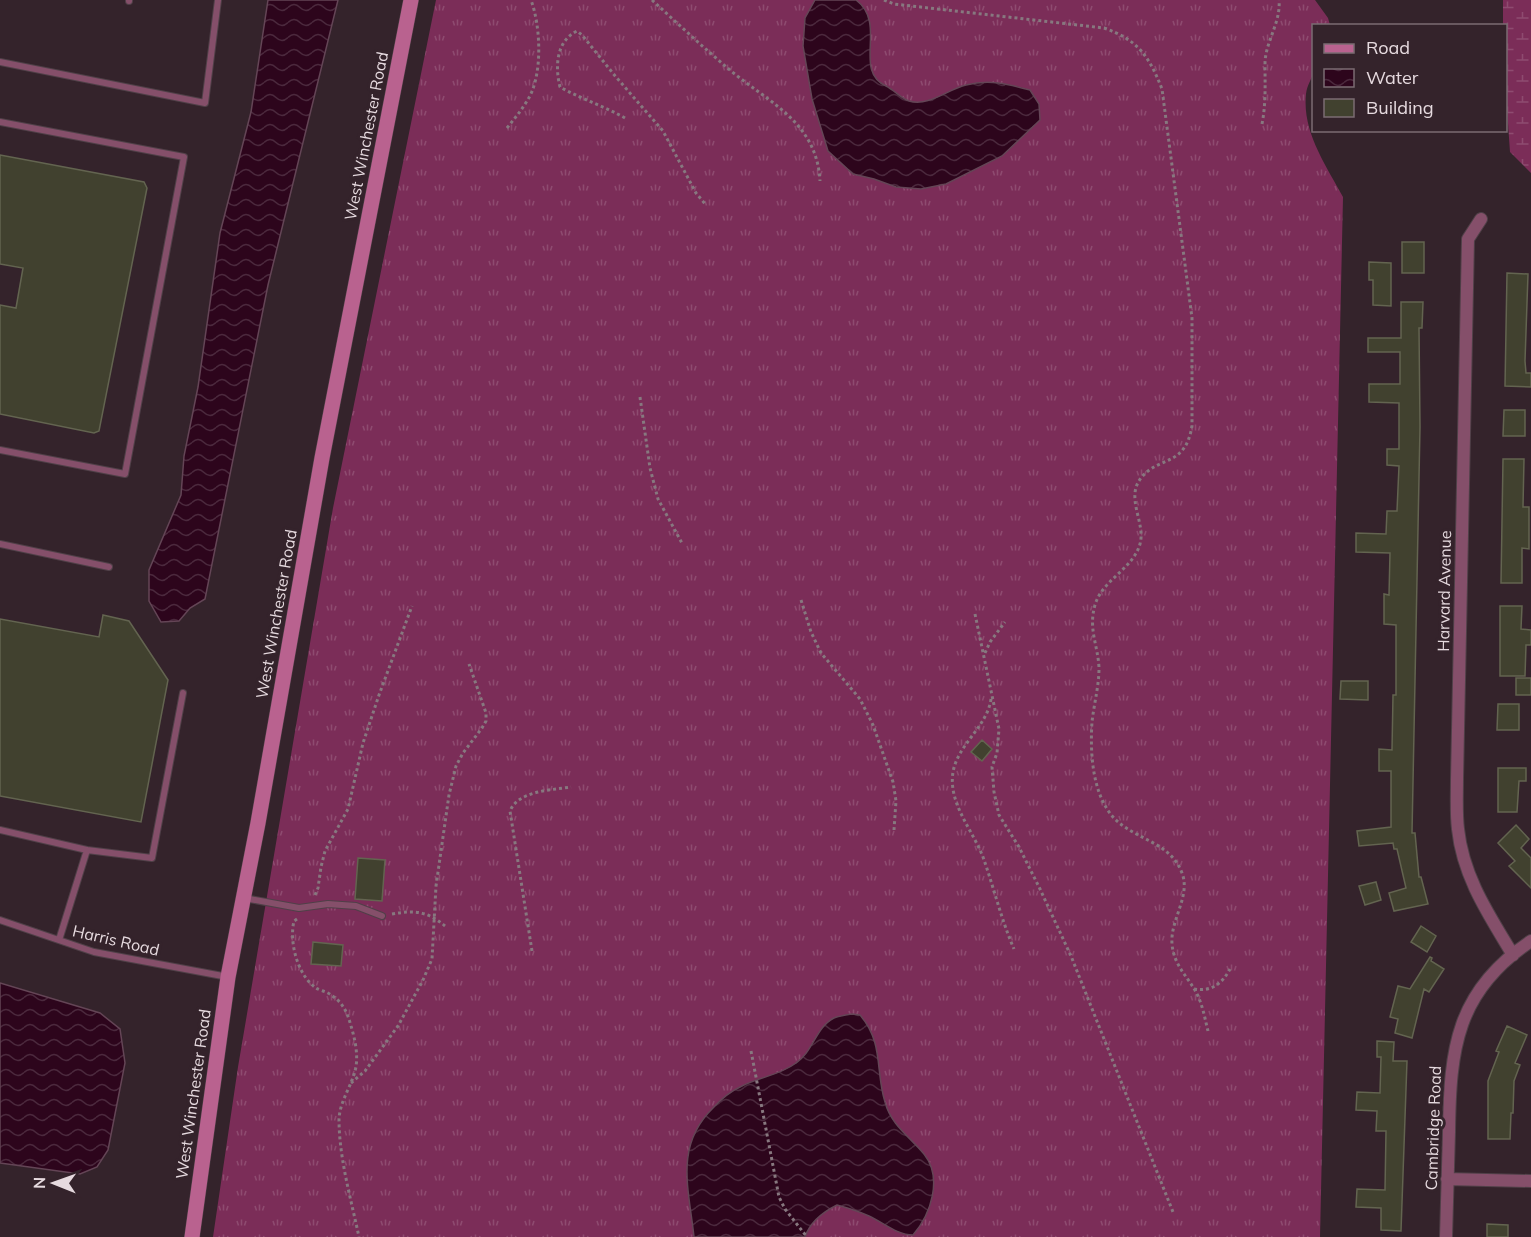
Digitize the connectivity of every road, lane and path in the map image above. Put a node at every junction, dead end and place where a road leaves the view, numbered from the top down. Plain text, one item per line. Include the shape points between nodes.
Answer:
1 (218, 0) edge
2 (411, 0) edge
3 (531, 0) edge
4 (652, 0) edge
5 (884, 0) edge
6 (1279, 0) edge
7 (0, 62) edge
8 (625, 118) dead end
9 (0, 122) edge
10 (1262, 124) dead end
11 (507, 128) dead end
12 (820, 181) dead end
13 (706, 206) dead end
14 (1481, 219) dead end
15 (640, 398) dead end
16 (0, 450) edge
17 (0, 544) edge
18 (683, 545) dead end
19 (109, 567) dead end
20 (801, 600) dead end
21 (412, 606) dead end
22 (975, 614) dead end
23 (1005, 622) dead end
24 (984, 654) junction
25 (469, 664) dead end
26 (183, 693) dead end
27 (992, 695) junction
28 (571, 787) dead end
29 (0, 830) edge
30 (894, 830) dead end
31 (87, 850) junction
32 (243, 898) junction
33 (309, 906) junction
34 (382, 916) joint
35 (434, 917) junction
36 (0, 920) edge
37 (445, 926) dead end
38 (59, 940) junction
39 (1531, 941) edge
40 (1014, 949) dead end
41 (532, 951) dead end
42 (1513, 955) junction
43 (1230, 969) dead end
44 (228, 977) junction
45 (1194, 989) junction
46 (1208, 1030) dead end
47 (751, 1051) dead end
48 (350, 1085) junction
49 (1448, 1179) junction
50 (1531, 1181) edge
51 (1173, 1212) dead end
52 (192, 1237) edge
53 (359, 1237) edge
54 (807, 1237) edge
55 (1446, 1237) edge

1 - 7 lane via 205,103
2 - 32 main road, West Winchester Road via 322,458
3 - 11 path via 539,43 536,81 528,100
4 - 12 path via 802,128 819,165
5 - 45 path via 1104,28 1137,44 1162,89 1192,318 1192,426 1185,448 1147,472 1137,484 1135,496 1142,532 1137,554 1095,604 1091,629 1099,667 1092,742 1098,788 1107,809 1122,825 1164,848 1183,874 1172,944 1181,972
6 - 10 path via 1278,23 1265,62
8 - 13 path via 560,87 558,60 561,45 569,35 577,31 582,35 663,131
9 - 16 lane via 184,158 125,474
14 - 42 street, Harvard Avenue via 1468,239 1458,830 1474,888
15 - 18 path via 658,499
17 - 19 lane
20 - 30 path via 820,653 860,699 873,725 894,782
21 - 33 path via 363,742 348,809 326,851 318,888
22 - 24 path
23 - 24 path
24 - 27 path
25 - 35 path via 486,721 456,766
26 - 31 lane via 152,858
27 - 40 path via 988,714 953,770 952,786 982,856
27 - 51 path via 999,729 992,767 999,815 1019,847 1071,956
28 - 41 path via 521,798 510,811
29 - 31 lane
31 - 38 lane
32 - 33 lane via 299,908
32 - 44 main road, West Winchester Road
33 - 34 lane via 356,906
33 - 48 path via 294,921 292,929 297,960 305,977 342,1003 347,1013 357,1052
34 - 35 path via 408,911
35 - 37 path
35 - 48 path via 432,958 423,980 388,1042
36 - 38 lane, Harris Road
38 - 44 lane, Harris Road via 94,952
39 - 42 street, Cambridge Road
42 - 49 street, Cambridge Road via 1478,993 1457,1037 1450,1087
43 - 45 path via 1214,987
44 - 52 main road, West Winchester Road
45 - 46 path
47 - 54 path via 779,1197
48 - 53 path via 341,1109 340,1134
49 - 50 street
49 - 55 street, Cambridge Road

